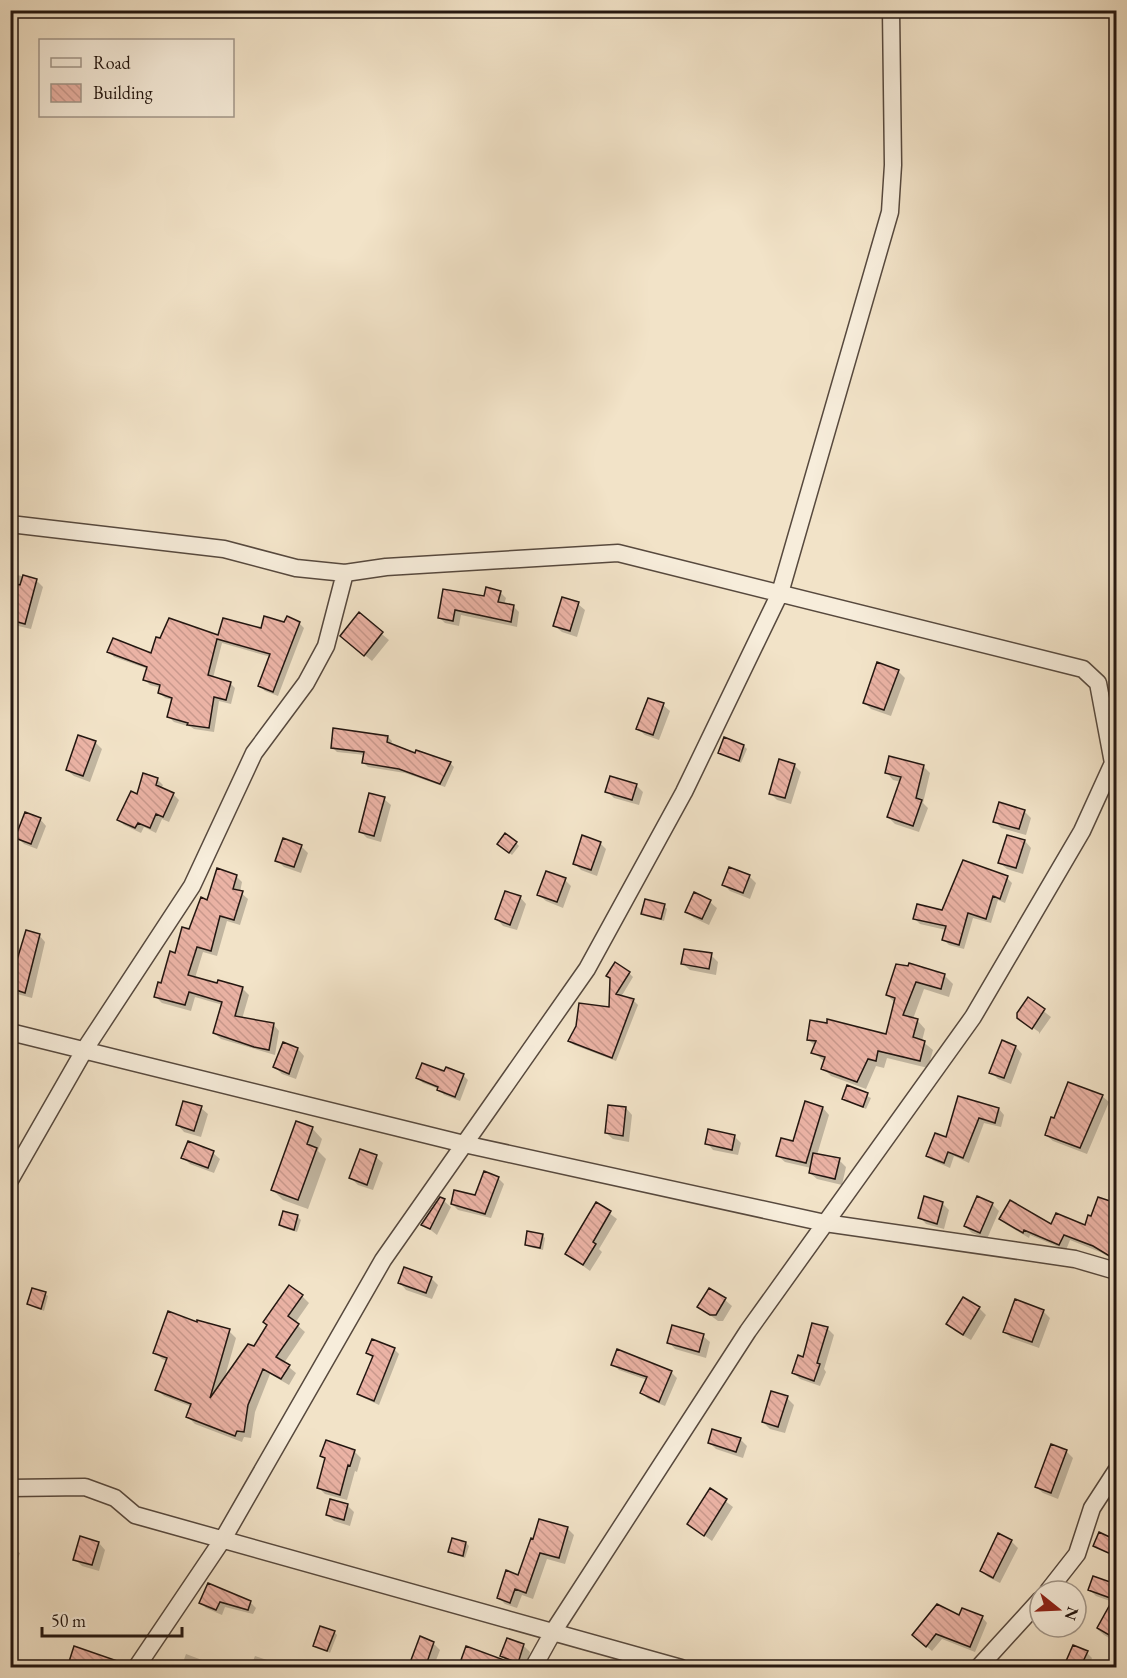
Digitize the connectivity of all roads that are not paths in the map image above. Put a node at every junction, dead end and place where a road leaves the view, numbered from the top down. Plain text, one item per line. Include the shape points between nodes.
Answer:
1 (891, 10) edge
2 (10, 524) edge
3 (345, 573) junction
4 (780, 593) junction
5 (1115, 764) edge
6 (10, 1032) edge
7 (85, 1049) junction
8 (464, 1144) junction
9 (10, 1180) edge
10 (825, 1223) junction
11 (1116, 1271) edge
12 (1116, 1471) edge
13 (10, 1488) edge
14 (223, 1539) junction
15 (1057, 1579) edge
16 (1028, 1613) edge
17 (553, 1632) junction
18 (136, 1668) edge
19 (533, 1668) edge
20 (681, 1668) edge
21 (978, 1668) edge

1 - 4 street via 890,212
2 - 3 street via 224,549 296,568
3 - 4 street via 618,553
3 - 7 street via 326,646 306,683 254,753 192,886
4 - 5 street via 1083,669 1098,683
4 - 8 street via 684,792 587,969
5 - 10 street via 1082,831 973,1017
6 - 7 street
7 - 8 street
7 - 9 street
8 - 10 street
8 - 14 street via 383,1260
10 - 11 street via 1075,1259
10 - 17 street via 748,1331
12 - 15 street via 1092,1508 1077,1554
13 - 14 street via 85,1487 115,1498 135,1515
14 - 17 street
14 - 18 street
16 - 21 street
17 - 19 street
17 - 20 street

